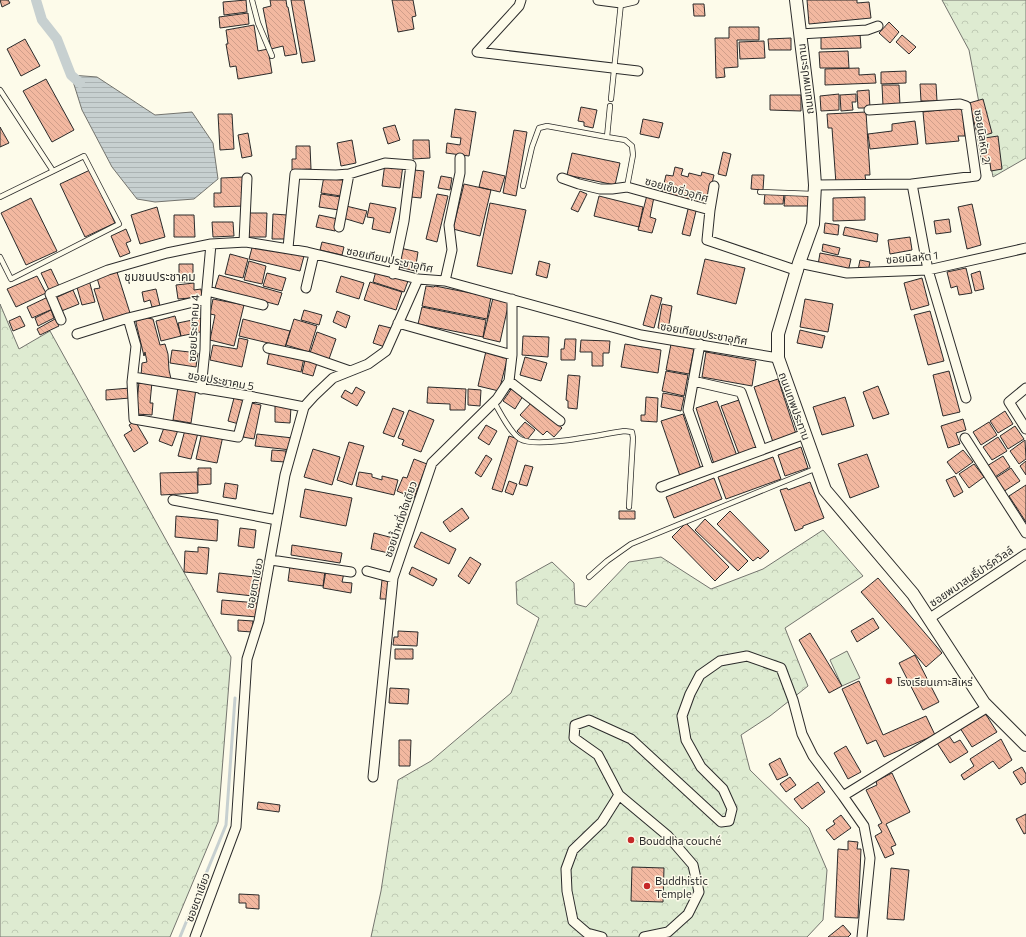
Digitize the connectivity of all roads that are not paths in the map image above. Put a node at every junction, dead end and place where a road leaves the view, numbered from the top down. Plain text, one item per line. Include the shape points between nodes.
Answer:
1 (252, 0) edge
2 (521, 0) edge
3 (598, 0) edge
4 (634, 0) edge
5 (796, 0) edge
6 (620, 3) junction
7 (878, 26) dead end
8 (800, 34) junction
9 (272, 56) dead end
10 (615, 67) junction
11 (638, 71) dead end
12 (0, 90) edge
13 (611, 99) dead end
14 (610, 106) dead end
15 (870, 110) dead end
16 (606, 137) junction
17 (460, 158) dead end
18 (53, 170) junction
19 (349, 174) junction
20 (247, 178) dead end
21 (562, 178) dead end
22 (912, 184) junction
23 (523, 186) dead end
24 (714, 186) dead end
25 (627, 187) junction
26 (815, 190) junction
27 (760, 192) dead end
28 (0, 196) edge
29 (710, 210) junction
30 (339, 227) dead end
31 (244, 242) junction
32 (211, 244) junction
33 (288, 248) junction
34 (1026, 248) edge
35 (314, 254) junction
36 (0, 257) edge
37 (798, 267) junction
38 (928, 270) junction
39 (393, 274) junction
40 (418, 279) junction
41 (445, 281) junction
42 (306, 288) dead end
43 (206, 295) junction
44 (512, 299) junction
45 (263, 305) dead end
46 (128, 318) junction
47 (61, 320) dead end
48 (398, 323) junction
49 (77, 334) dead end
50 (700, 344) junction
51 (268, 348) dead end
52 (512, 355) junction
53 (778, 358) junction
54 (350, 371) junction
55 (133, 377) junction
56 (509, 381) junction
57 (693, 381) junction
58 (201, 388) junction
59 (1026, 388) edge
60 (249, 396) junction
61 (966, 398) dead end
62 (494, 402) junction
63 (304, 407) junction
64 (560, 421) dead end
65 (1026, 429) edge
66 (805, 434) junction
67 (965, 438) dead end
68 (762, 450) junction
69 (817, 468) junction
70 (709, 469) junction
71 (661, 487) dead end
72 (173, 500) dead end
73 (629, 507) dead end
74 (277, 520) junction
75 (1026, 533) edge
76 (1026, 554) edge
77 (271, 560) junction
78 (367, 571) dead end
79 (351, 572) dead end
80 (589, 577) dead end
81 (393, 578) junction
82 (930, 618) junction
83 (988, 706) junction
84 (1026, 745) edge
85 (373, 777) dead end
86 (619, 795) junction
87 (843, 796) junction
88 (196, 937) edge
89 (602, 937) edge
90 (644, 937) edge
91 (862, 937) edge

1 - 9 lane via 258,23
2 - 10 street via 519,6 477,52
3 - 6 street
4 - 6 street
5 - 8 street, ถนนเทพประทาน
6 - 10 lane
7 - 8 street via 867,30
8 - 26 street, ถนนเทพประทาน via 810,114
10 - 11 street
10 - 13 lane
12 - 18 lane
14 - 16 lane
15 - 22 street, ซอยนิลหัต 2 via 960,104 966,106 976,176
16 - 23 lane via 542,126 532,147
16 - 25 lane via 625,140 632,146 633,155
17 - 41 street via 460,173 449,225 452,250
18 - 28 lane
18 - 36 lane via 84,156 119,224 11,279
19 - 30 street
19 - 33 street via 295,174
19 - 39 street via 385,163 411,165 404,221
20 - 31 street
21 - 25 street, ซอยเซ็งซิ่วอุทิศ via 600,189
22 - 26 street, ซอยนิลหัต 2
22 - 38 street
24 - 29 street
25 - 29 street, ซอยเซ็งซิ่วอุทิศ
26 - 27 lane
26 - 37 street, ถนนเทพประทาน via 813,224
29 - 37 street, ซอยเซ็งซิ่วอุทิศ via 707,240
31 - 32 street, ซอยเทียมประชาอุทิศ
31 - 33 street, ซอยเทียมประชาอุทิศ
32 - 43 street, ซอยประชาคม 4
32 - 47 street, ซอยเทียมประชาอุทิศ via 167,253 108,270 50,294
33 - 35 street, ซอยเทียมประชาอุทิศ
34 - 38 street, ซอยนิลหัต 1
35 - 39 street, ซอยเทียมประชาอุทิศ
35 - 42 street
37 - 38 street, ซอยนิลหัต 1 via 847,273
37 - 53 street, ถนนเทพประทาน via 778,334
38 - 61 street
39 - 40 street, ซอยเทียมประชาอุทิศ
40 - 41 street, ซอยเทียมประชาอุทิศ
40 - 48 street, ซอยตาเขียว
41 - 44 street, ซอยเทียมประชาอุทิศ
43 - 45 street
43 - 46 street
43 - 58 street, ซอยประชาคม 4
44 - 50 street, ซอยเทียมประชาอุทิศ via 641,335
44 - 52 street, ซอยน้ำหนึ่งใจเดียว
46 - 49 street
46 - 55 street via 136,346
48 - 52 street
48 - 54 street, ซอยตาเขียว via 386,351 368,364
50 - 53 street, ซอยเทียมประชาอุทิศ
50 - 57 street
51 - 54 street via 310,357
52 - 56 street, ซอยน้ำหนึ่งใจเดียว
53 - 66 street, ถนนเทพประทาน
54 - 63 street, ซอยตาเขียว via 333,378
55 - 58 street, ซอยประชาคม 5
55 - 60 street via 134,419 238,437
56 - 62 street, ซอยน้ำหนึ่งใจเดียว
56 - 64 street
57 - 68 street via 740,392
57 - 70 street via 688,410
58 - 60 street, ซอยประชาคม 5
59 - 65 street via 1009,402
60 - 63 street, ซอยประชาคม 5
62 - 73 lane via 512,431 526,442 544,443 632,432
62 - 81 street, ซอยน้ำหนึ่งใจเดียว via 432,463
63 - 74 street, ซอยตาเขียว via 285,475
66 - 68 street
66 - 69 street, ถนนเทพประทาน
67 - 75 street
68 - 70 street
69 - 80 lane via 631,544 607,560
69 - 82 street, ถนนเทพประทาน via 825,490 913,594
70 - 71 street
72 - 74 street
74 - 77 street, ซอยตาเขียว
76 - 82 street, ซอยพนาสนธิ์ปาร์ควิลล์
77 - 79 street
77 - 88 street, ซอยตาเขียว via 259,621 247,659 236,827
78 - 81 street
81 - 85 street, ซอยน้ำหนึ่งใจเดียว
82 - 83 street, ถนนเทพประทาน
83 - 84 street, ถนนเทพประทาน
83 - 87 street
86 - 87 street via 598,755 574,738 575,725 589,720 631,739 722,822 729,821 732,809 723,789 702,767 686,740 682,716 700,675 720,661 747,656 781,668 802,734 813,756
86 - 89 street via 602,822 573,850 566,869 566,891 573,921 587,933
86 - 90 street via 668,836 693,865 699,892 688,914 668,932
87 - 91 street via 864,826 870,858

